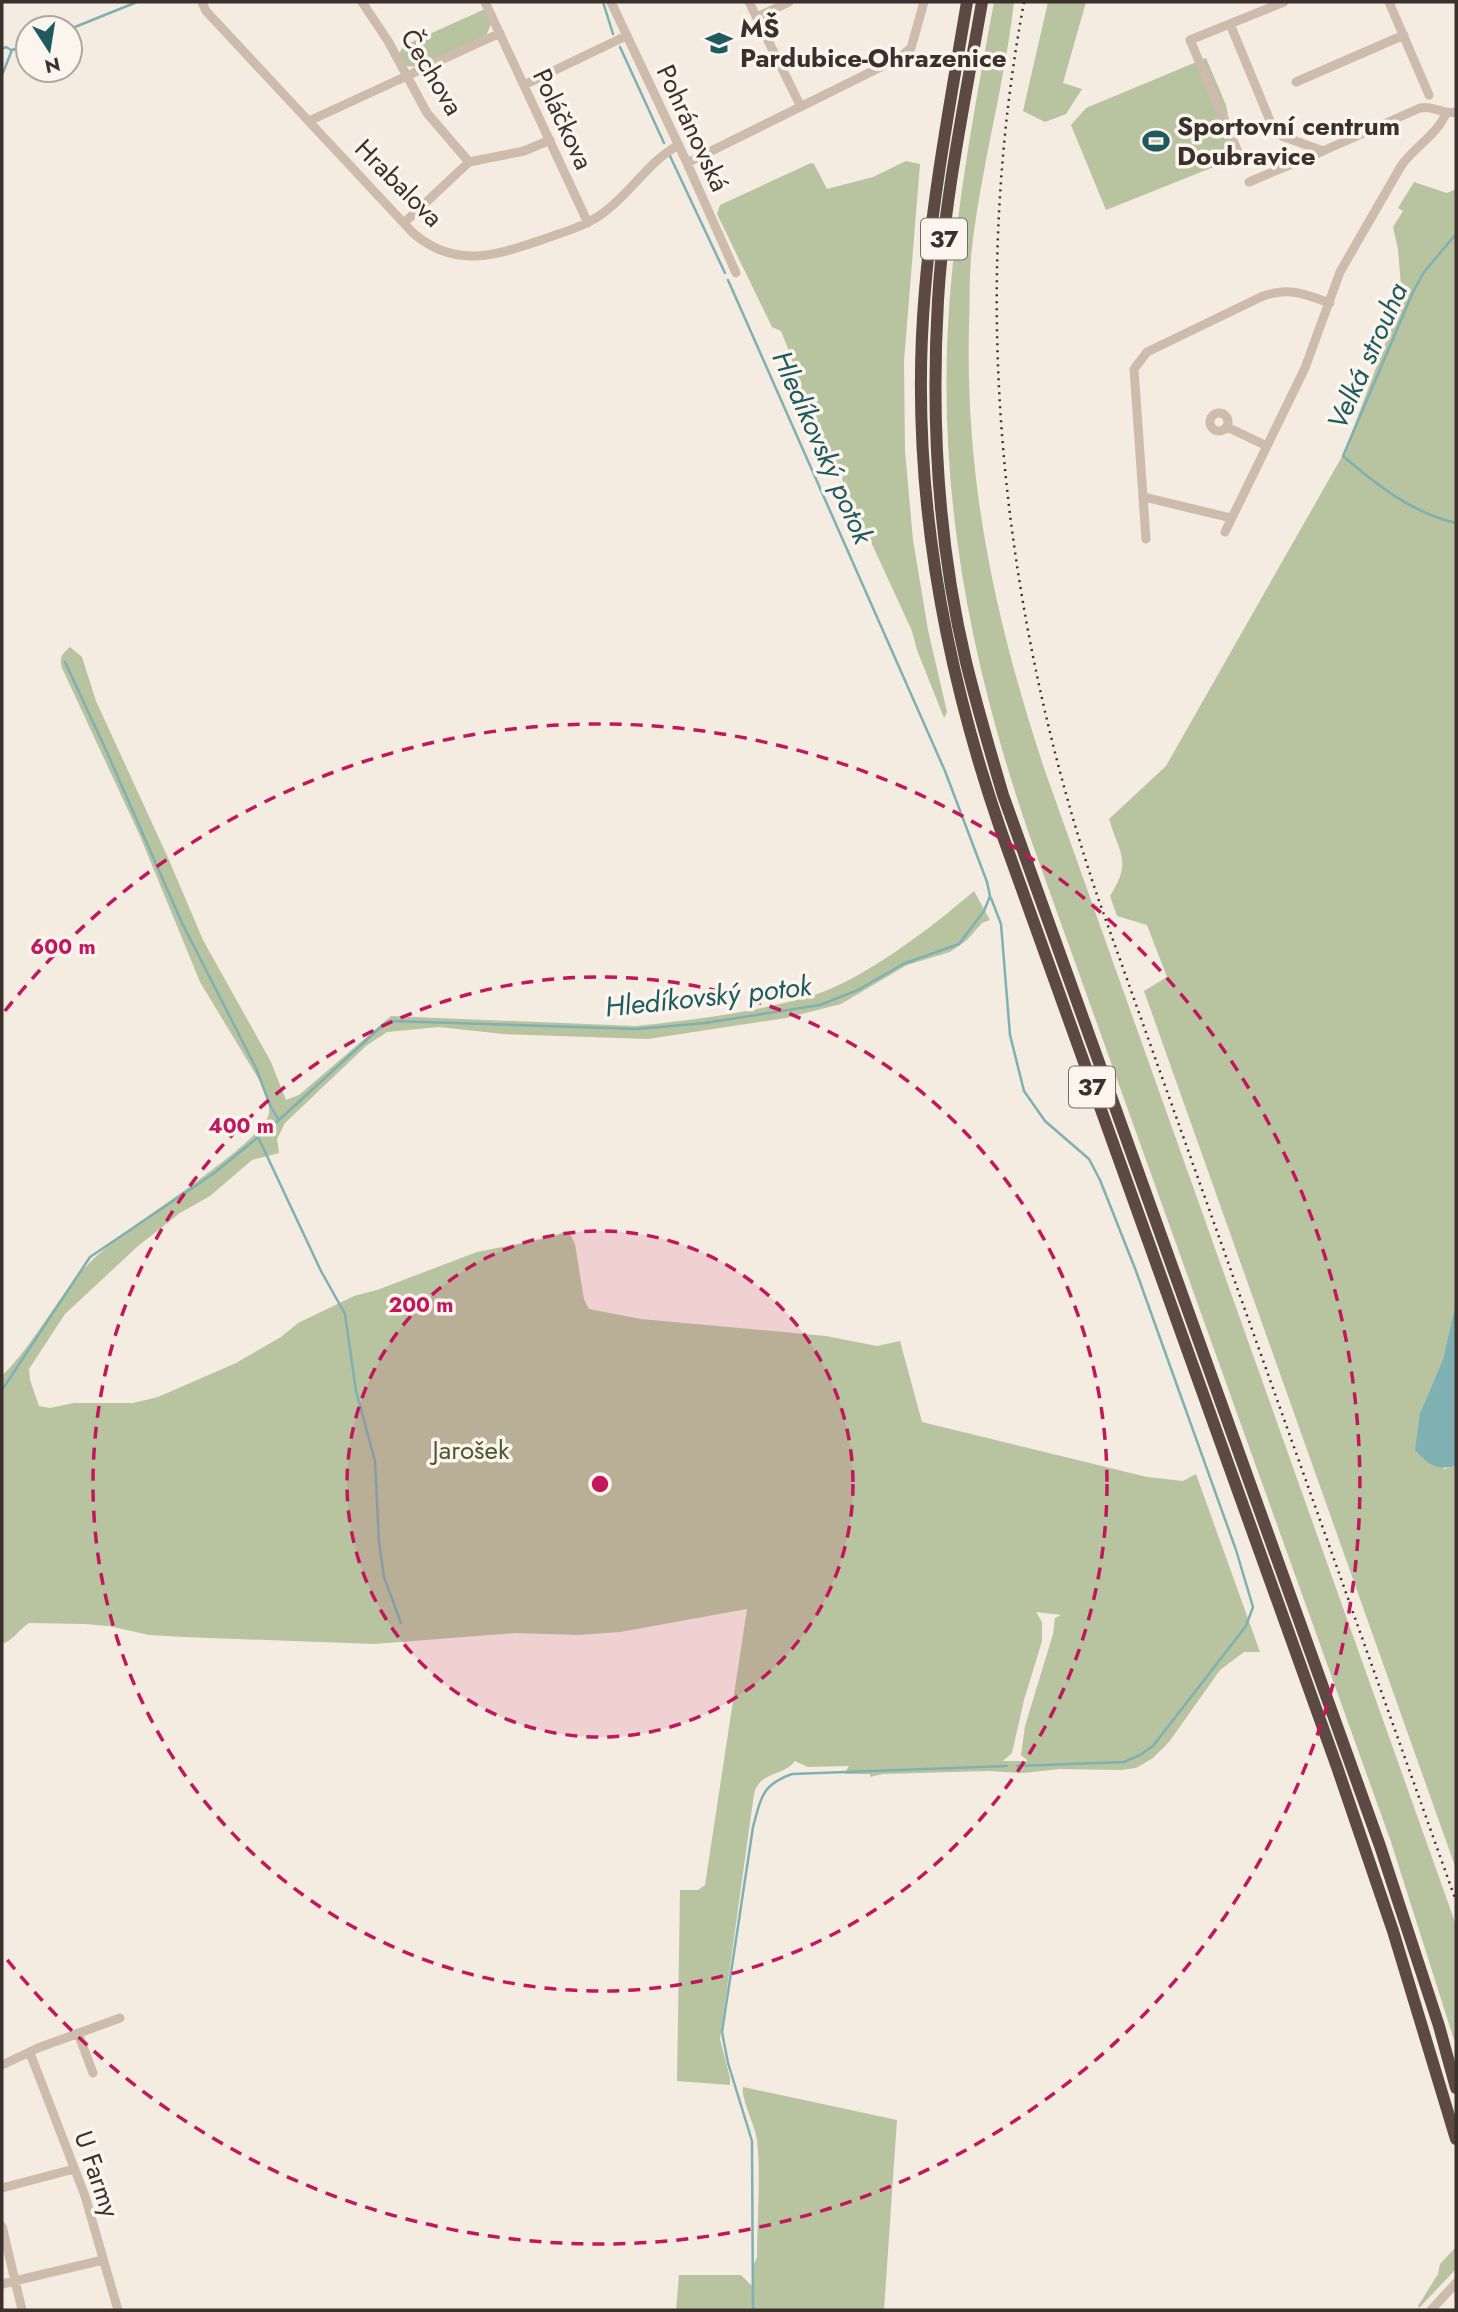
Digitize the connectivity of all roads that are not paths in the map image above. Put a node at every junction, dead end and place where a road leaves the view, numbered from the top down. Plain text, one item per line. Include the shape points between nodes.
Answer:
1 (202, 2) edge
2 (362, 2) edge
3 (485, 2) edge
4 (611, 2) edge
5 (749, 2) edge
6 (789, 2) edge
7 (925, 2) edge
8 (967, 2) edge
9 (982, 2) edge
10 (1284, 2) edge
11 (1389, 2) edge
12 (757, 17) junction
13 (1230, 24) junction
14 (500, 33) junction
15 (1404, 35) junction
16 (626, 36) junction
17 (405, 75) junction
18 (1296, 82) dead end
19 (524, 85) junction
20 (1429, 95) dead end
21 (801, 107) junction
22 (1451, 112) edge
23 (309, 121) junction
24 (550, 140) junction
25 (679, 145) junction
26 (1323, 151) junction
27 (1238, 152) dead end
28 (469, 162) junction
29 (687, 163) junction
30 (1249, 182) dead end
31 (404, 223) junction
32 (588, 223) junction
33 (736, 273) dead end
34 (1330, 303) junction
35 (1227, 427) dead end
36 (1266, 446) junction
37 (1144, 497) junction
38 (1231, 518) junction
39 (1225, 532) dead end
40 (1146, 539) dead end
41 (120, 2018) dead end
42 (78, 2032) junction
43 (30, 2053) junction
44 (2, 2065) edge
45 (93, 2073) dead end
46 (1456, 2088) edge
47 (1456, 2139) edge
48 (74, 2169) junction
49 (2, 2188) edge
50 (2, 2226) edge
51 (103, 2260) junction
52 (16, 2282) junction
53 (1456, 2283) edge
54 (2, 2284) edge
55 (22, 2310) edge
56 (118, 2310) edge
57 (1431, 2310) edge

1 - 23 street, Hrabalova
2 - 17 street, Čechova
3 - 14 street, Poláčkova
4 - 16 street, Pohránovská
5 - 12 street
6 - 12 street
7 - 21 street via 906,54
8 - 47 highway, 37 via 935,190 921,407 934,568 960,699 1001,831 1359,1830
9 - 46 highway, 37 via 945,229 936,343 944,530 966,661 1003,794 1380,1846
10 - 13 street
11 - 15 street
12 - 21 street
13 - 26 street via 1275,132
13 - 27 street via 1189,40
14 - 17 street
14 - 19 street, Poláčkova
15 - 18 street
15 - 20 street
16 - 19 street
16 - 25 street, Pohránovská
17 - 23 street
17 - 28 street, Čechova via 427,113
19 - 24 street, Poláčkova
21 - 29 street
22 - 26 street via 1420,108
22 - 34 street via 1401,166 1340,272
23 - 31 street, Hrabalova
24 - 28 street via 524,151
24 - 32 street, Poláčkova
25 - 29 street, Pohránovská
25 - 32 street, Hrabalova
26 - 30 street
28 - 31 street
29 - 33 street, Pohránovská
31 - 32 street, Hrabalova via 434,248 475,257 511,250
34 - 36 street via 1306,368
34 - 37 street via 1296,291 1278,291 1147,352 1135,369
35 - 36 street
36 - 38 street
37 - 38 street
37 - 40 street
38 - 39 street
41 - 42 street
42 - 43 street
42 - 45 street
43 - 44 street
43 - 48 street, U Farmy
48 - 49 street
48 - 51 street, U Farmy
50 - 52 street
51 - 52 street
51 - 56 street, U Farmy
52 - 54 street
52 - 55 street
53 - 57 street

